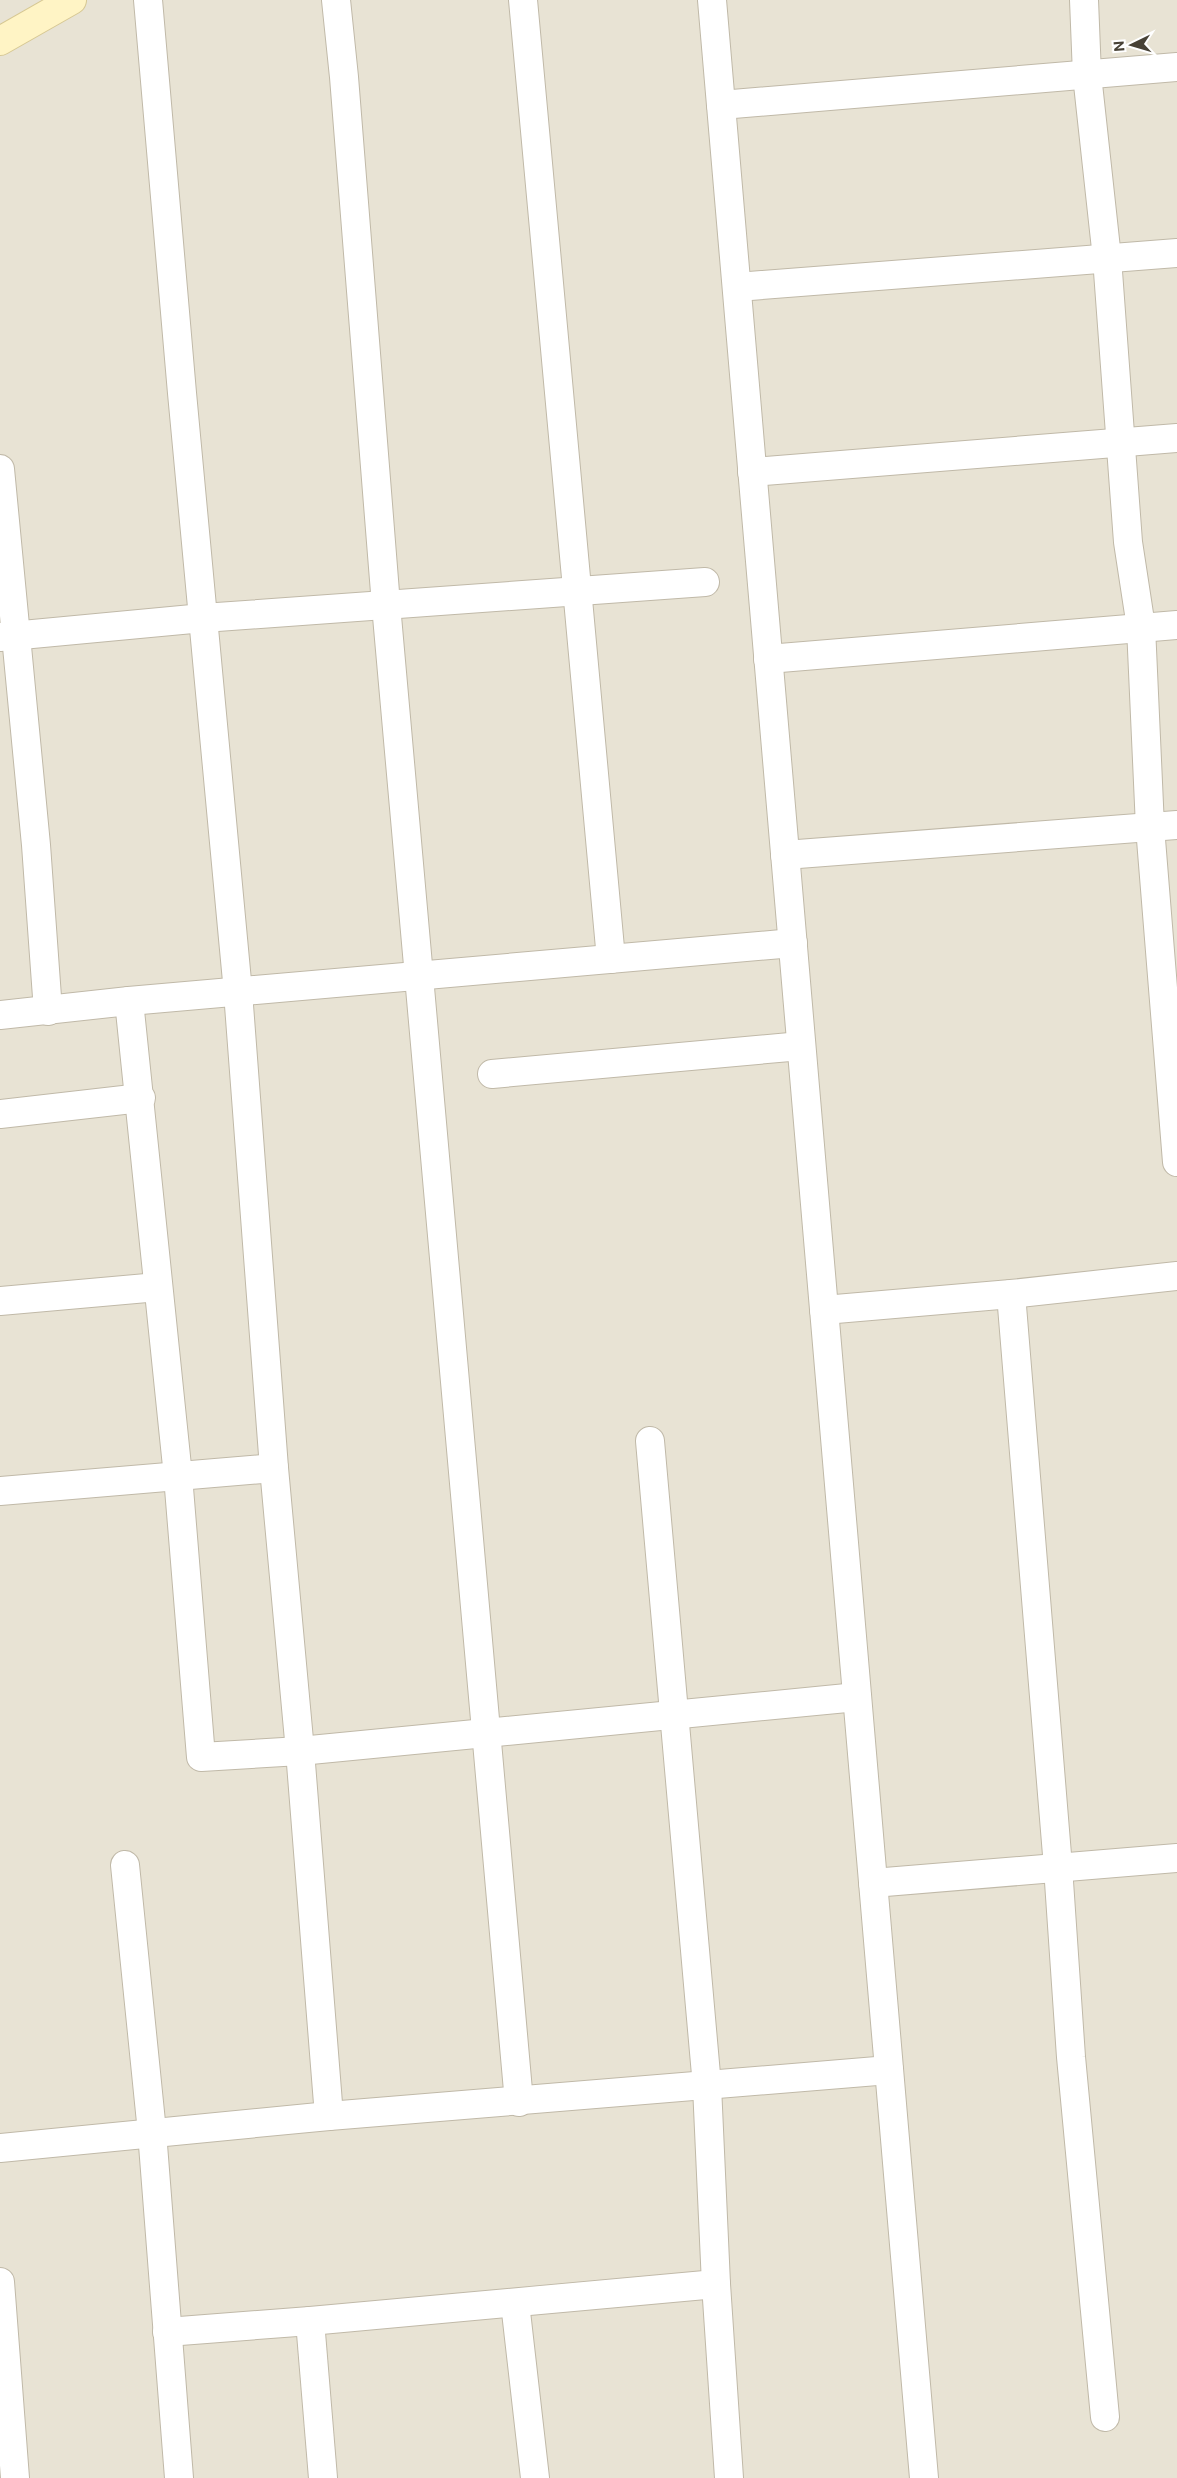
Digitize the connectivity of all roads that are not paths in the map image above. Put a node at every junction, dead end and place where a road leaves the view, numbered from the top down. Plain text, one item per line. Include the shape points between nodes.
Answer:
1 (72, 0) edge
2 (148, 0) edge
3 (336, 0) edge
4 (523, 0) edge
5 (712, 0) edge
6 (1084, 0) edge
7 (0, 41) edge
8 (1177, 67) edge
9 (1087, 75) junction
10 (721, 105) junction
11 (1177, 253) edge
12 (1107, 258) junction
13 (737, 287) junction
14 (1177, 438) edge
15 (1122, 442) junction
16 (0, 468) edge
17 (752, 472) junction
18 (705, 582) dead end
19 (577, 593) junction
20 (386, 605) junction
21 (203, 618) junction
22 (1177, 625) edge
23 (1141, 628) junction
24 (7, 637) edge
25 (768, 660) junction
26 (1177, 824) edge
27 (1150, 827) junction
28 (785, 855) junction
29 (793, 943) junction
30 (611, 959) junction
31 (419, 976) junction
32 (238, 992) junction
33 (130, 1001) junction
34 (48, 1011) junction
35 (0, 1015) edge
36 (802, 1046) junction
37 (492, 1074) dead end
38 (141, 1098) junction
39 (0, 1114) edge
40 (1177, 1162) edge
41 (1177, 1276) edge
42 (158, 1287) junction
43 (1011, 1294) junction
44 (0, 1300) edge
45 (824, 1310) junction
46 (650, 1441) dead end
47 (274, 1468) junction
48 (178, 1476) junction
49 (0, 1491) edge
50 (857, 1697) junction
51 (672, 1713) junction
52 (487, 1733) junction
53 (300, 1750) junction
54 (1177, 1858) edge
55 (125, 1865) dead end
56 (1058, 1867) junction
57 (874, 1883) junction
58 (889, 2070) junction
59 (707, 2086) junction
60 (519, 2102) junction
61 (329, 2116) junction
62 (152, 2132) junction
63 (0, 2148) edge
64 (0, 2282) edge
65 (716, 2284) junction
66 (515, 2304) junction
67 (310, 2321) junction
68 (167, 2332) junction
69 (1105, 2417) dead end
70 (15, 2478) edge
71 (179, 2478) edge
72 (323, 2478) edge
73 (535, 2478) edge
74 (729, 2478) edge
75 (924, 2478) edge

1 - 7 main road
2 - 21 street
3 - 20 street
4 - 19 street
5 - 10 street
6 - 9 street
8 - 9 street
9 - 10 street
9 - 12 street
10 - 13 street
11 - 12 street
12 - 13 street
12 - 15 street
13 - 17 street
14 - 15 street
15 - 17 street
15 - 23 street via 1128,542
16 - 24 street
17 - 25 street
18 - 19 street
19 - 20 street
19 - 30 street
20 - 21 street
20 - 31 street
21 - 24 street
21 - 32 street
22 - 23 street
23 - 25 street
23 - 27 street
24 - 34 street via 36,845
25 - 28 street
26 - 27 street
27 - 28 street
27 - 40 street
28 - 29 street
29 - 30 street
29 - 36 street
30 - 31 street
31 - 32 street
31 - 52 street
32 - 33 street
32 - 47 street
33 - 34 street
33 - 38 street
34 - 35 street
36 - 37 street
36 - 45 street
38 - 39 street
38 - 42 street
41 - 43 street
42 - 44 street
42 - 48 street
43 - 45 street
43 - 56 street
45 - 50 street
46 - 51 street
47 - 48 street
47 - 53 street
48 - 49 street
48 - 53 street via 201,1756
50 - 51 street
50 - 57 street
51 - 52 street
51 - 59 street
52 - 53 street
52 - 60 street
53 - 61 street
54 - 56 street
55 - 62 street
56 - 57 street
56 - 69 street via 1071,2058
57 - 58 street
58 - 59 street
58 - 75 street
59 - 60 street
59 - 65 street
60 - 61 street
61 - 62 street
62 - 63 street
62 - 68 street
64 - 70 street
65 - 66 street
65 - 74 street
66 - 67 street
66 - 73 street
67 - 68 street
67 - 72 street
68 - 71 street

